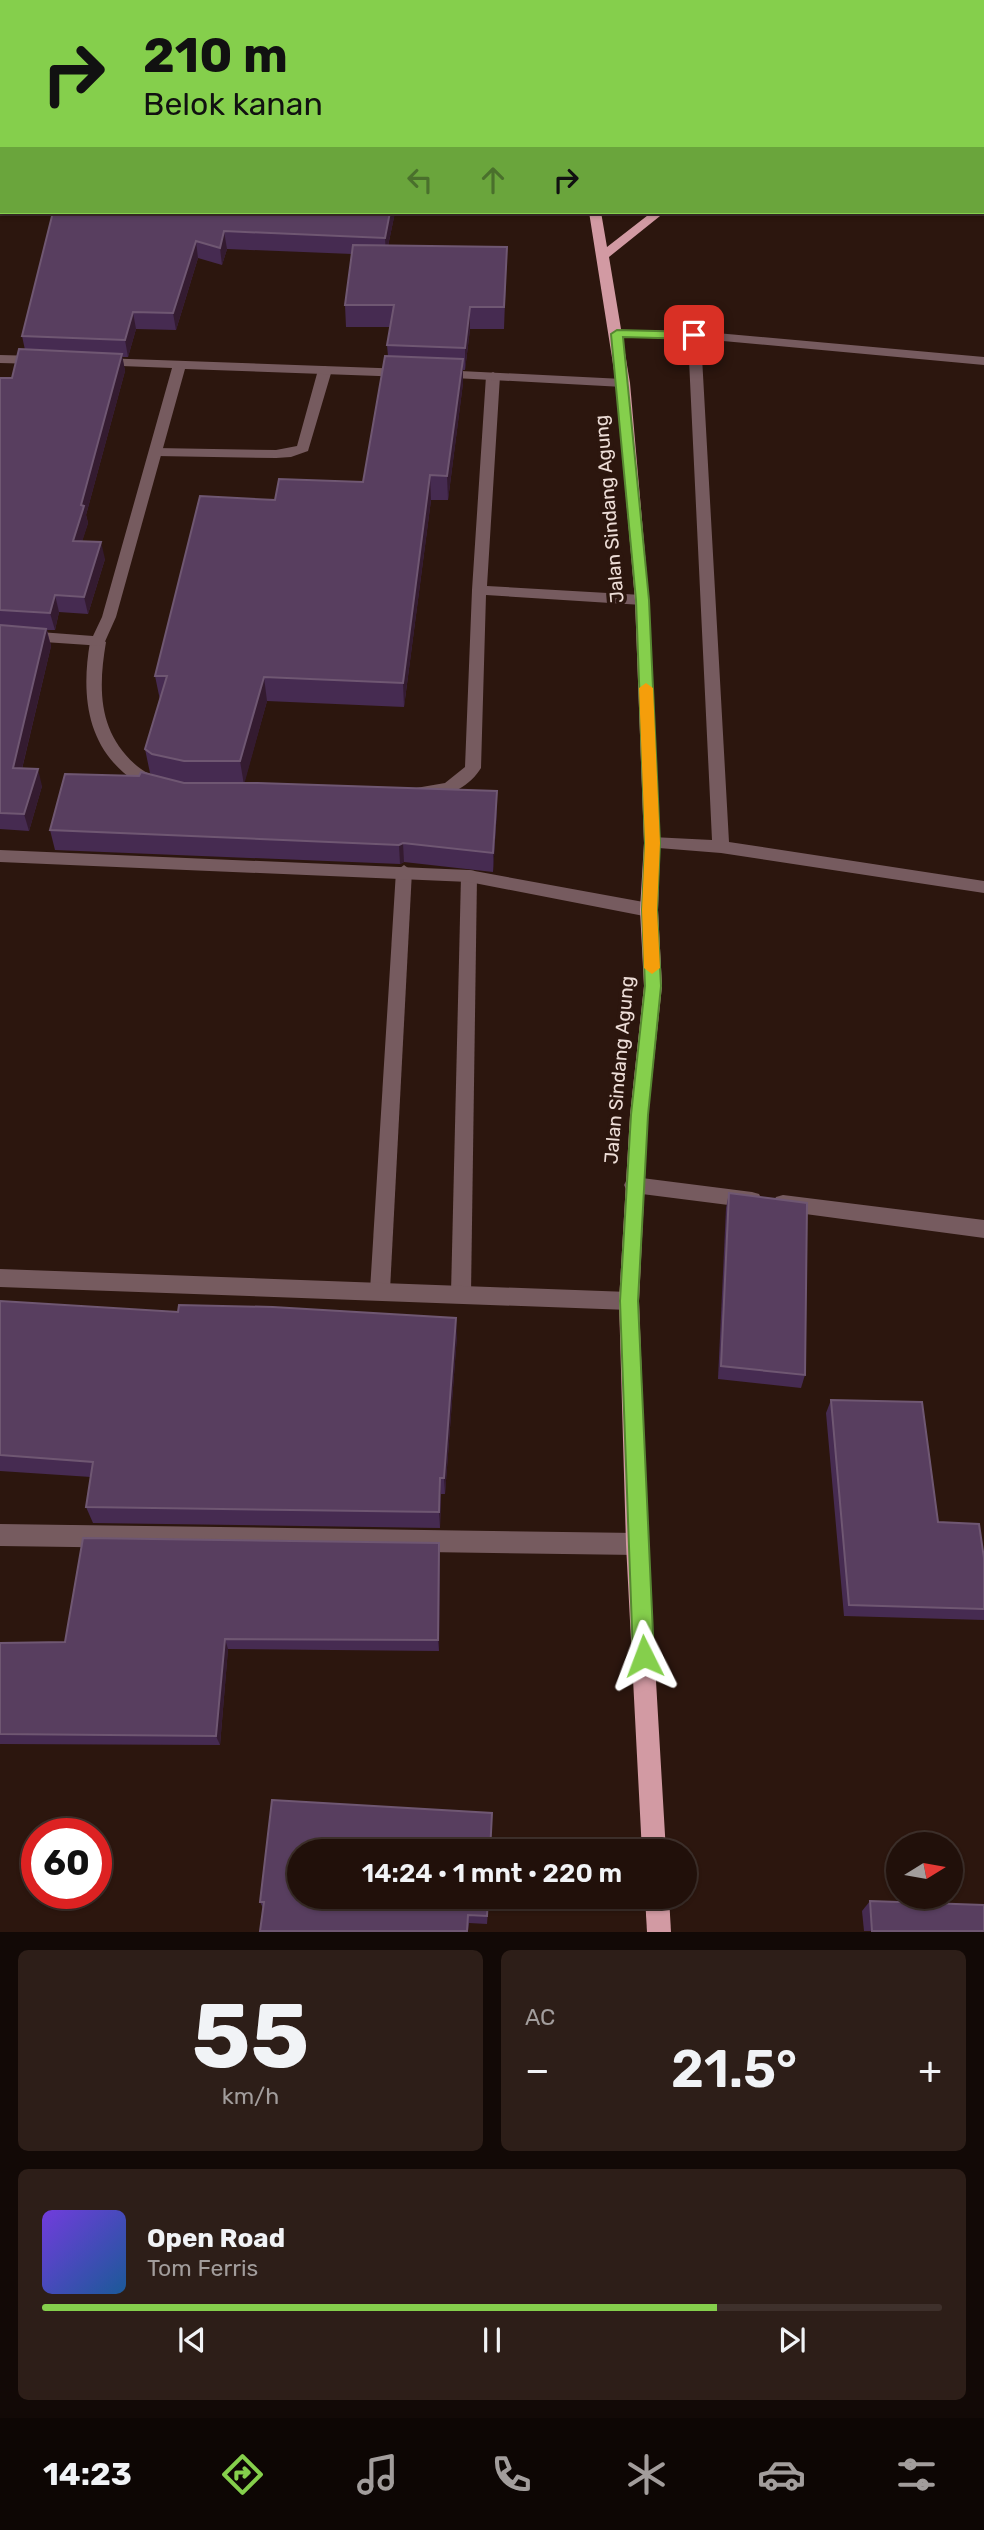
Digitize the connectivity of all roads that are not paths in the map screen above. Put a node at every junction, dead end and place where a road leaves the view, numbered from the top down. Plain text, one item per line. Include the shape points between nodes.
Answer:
1 (595, 214) edge
2 (656, 214) edge
3 (602, 257) junction
4 (617, 334) junction
5 (694, 335) junction
6 (0, 359) edge
7 (55, 360) edge
8 (83, 361) edge
9 (984, 361) edge
10 (180, 364) junction
11 (325, 370) junction
12 (493, 376) junction
13 (623, 383) junction
14 (156, 452) junction
15 (479, 590) junction
16 (642, 600) junction
17 (0, 634) edge
18 (98, 642) junction
19 (175, 791) edge
20 (411, 792) edge
21 (652, 843) junction
22 (721, 847) junction
23 (0, 856) edge
24 (404, 871) junction
25 (469, 876) junction
26 (984, 887) edge
27 (649, 910) junction
28 (634, 1185) junction
29 (984, 1229) edge
30 (0, 1278) edge
31 (380, 1290) junction
32 (460, 1293) junction
33 (629, 1301) junction
34 (0, 1535) edge
35 (638, 1544) junction
36 (653, 1839) edge
37 (658, 1909) edge
38 (659, 1931) edge

1 - 3 main road, Jalan Sindang Agung
2 - 3 main road
3 - 4 main road, Jalan Sindang Agung
4 - 5 street
4 - 13 main road, Jalan Sindang Agung
5 - 9 street
5 - 22 street
6 - 7 street
8 - 10 street
10 - 11 street
10 - 14 street
11 - 12 street
11 - 14 street via 303,448 283,454
12 - 13 street
12 - 15 street
13 - 16 main road, Jalan Sindang Agung
14 - 18 street
15 - 16 street
15 - 20 street via 473,768 465,781 449,788
16 - 21 main road, Jalan Sindang Agung
17 - 18 street
18 - 19 street via 92,681 95,715 120,762 151,785
21 - 22 street
21 - 27 main road, Jalan Sindang Agung
22 - 26 street
23 - 24 street
24 - 25 street
24 - 31 street
25 - 27 street
25 - 32 street
27 - 28 main road, Jalan Sindang Agung via 653,986
28 - 29 street
28 - 33 main road, Jalan Sindang Agung
30 - 31 street
31 - 32 street
32 - 33 street
33 - 35 main road, Jalan Sindang Agung
34 - 35 street
35 - 36 main road, Jalan Sindang Agung
37 - 38 main road

